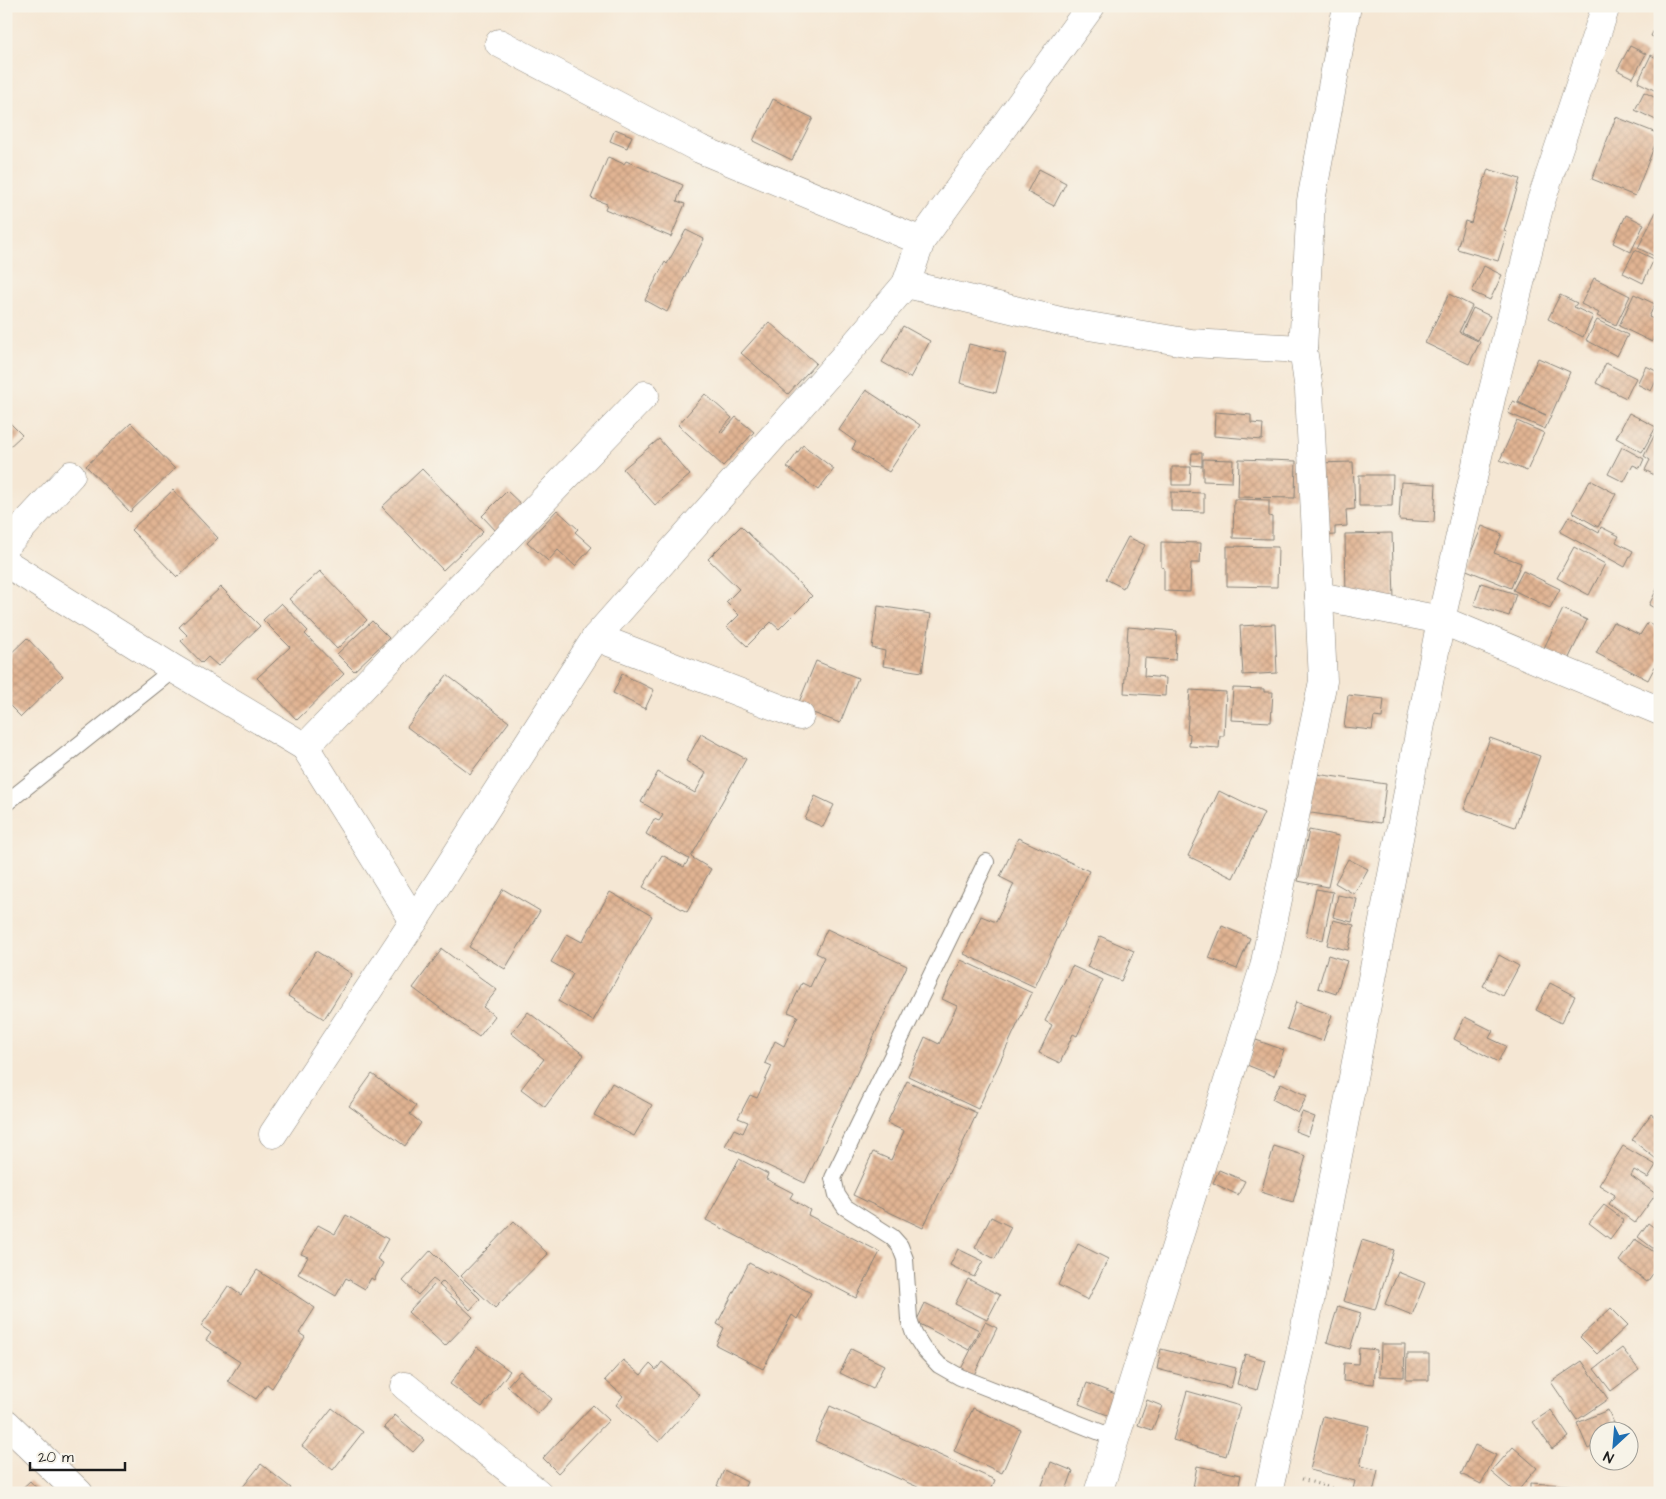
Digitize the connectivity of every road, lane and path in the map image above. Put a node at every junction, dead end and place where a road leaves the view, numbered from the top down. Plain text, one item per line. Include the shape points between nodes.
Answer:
1 (1091, 6) edge
2 (1347, 6) edge
3 (1606, 6) edge
4 (499, 43) dead end
5 (921, 241) junction
6 (906, 284) junction
7 (1303, 349) junction
8 (645, 395) dead end
9 (72, 475) dead end
10 (6, 546) edge
11 (6, 563) edge
12 (1319, 596) junction
13 (1441, 620) junction
14 (596, 637) junction
15 (174, 669) junction
16 (1660, 711) edge
17 (800, 716) dead end
18 (305, 746) junction
19 (6, 803) edge
20 (986, 862) dead end
21 (414, 921) junction
22 (272, 1134) dead end
23 (405, 1386) dead end
24 (6, 1423) edge
25 (1115, 1438) junction
26 (1271, 1481) edge
27 (79, 1493) edge
28 (538, 1493) edge
29 (1098, 1493) edge
30 (1347, 1493) edge

1 - 5 street
2 - 7 street via 1311,201
3 - 13 street via 1540,204 1492,394
4 - 5 street via 700,149
5 - 6 street
6 - 7 street via 1065,322 1191,343
6 - 14 street
7 - 12 street
8 - 18 street
9 - 10 street
11 - 15 street
12 - 13 street
12 - 25 street via 1323,681 1264,967
13 - 16 street
13 - 26 street via 1300,1353
14 - 17 street
14 - 21 street
15 - 18 street
15 - 19 lane
18 - 21 street
20 - 25 lane via 833,1178 845,1207 892,1237 900,1246 905,1259 909,1319 914,1334 940,1365 960,1377
21 - 22 street
23 - 28 street
24 - 27 street
25 - 29 street
26 - 30 path

